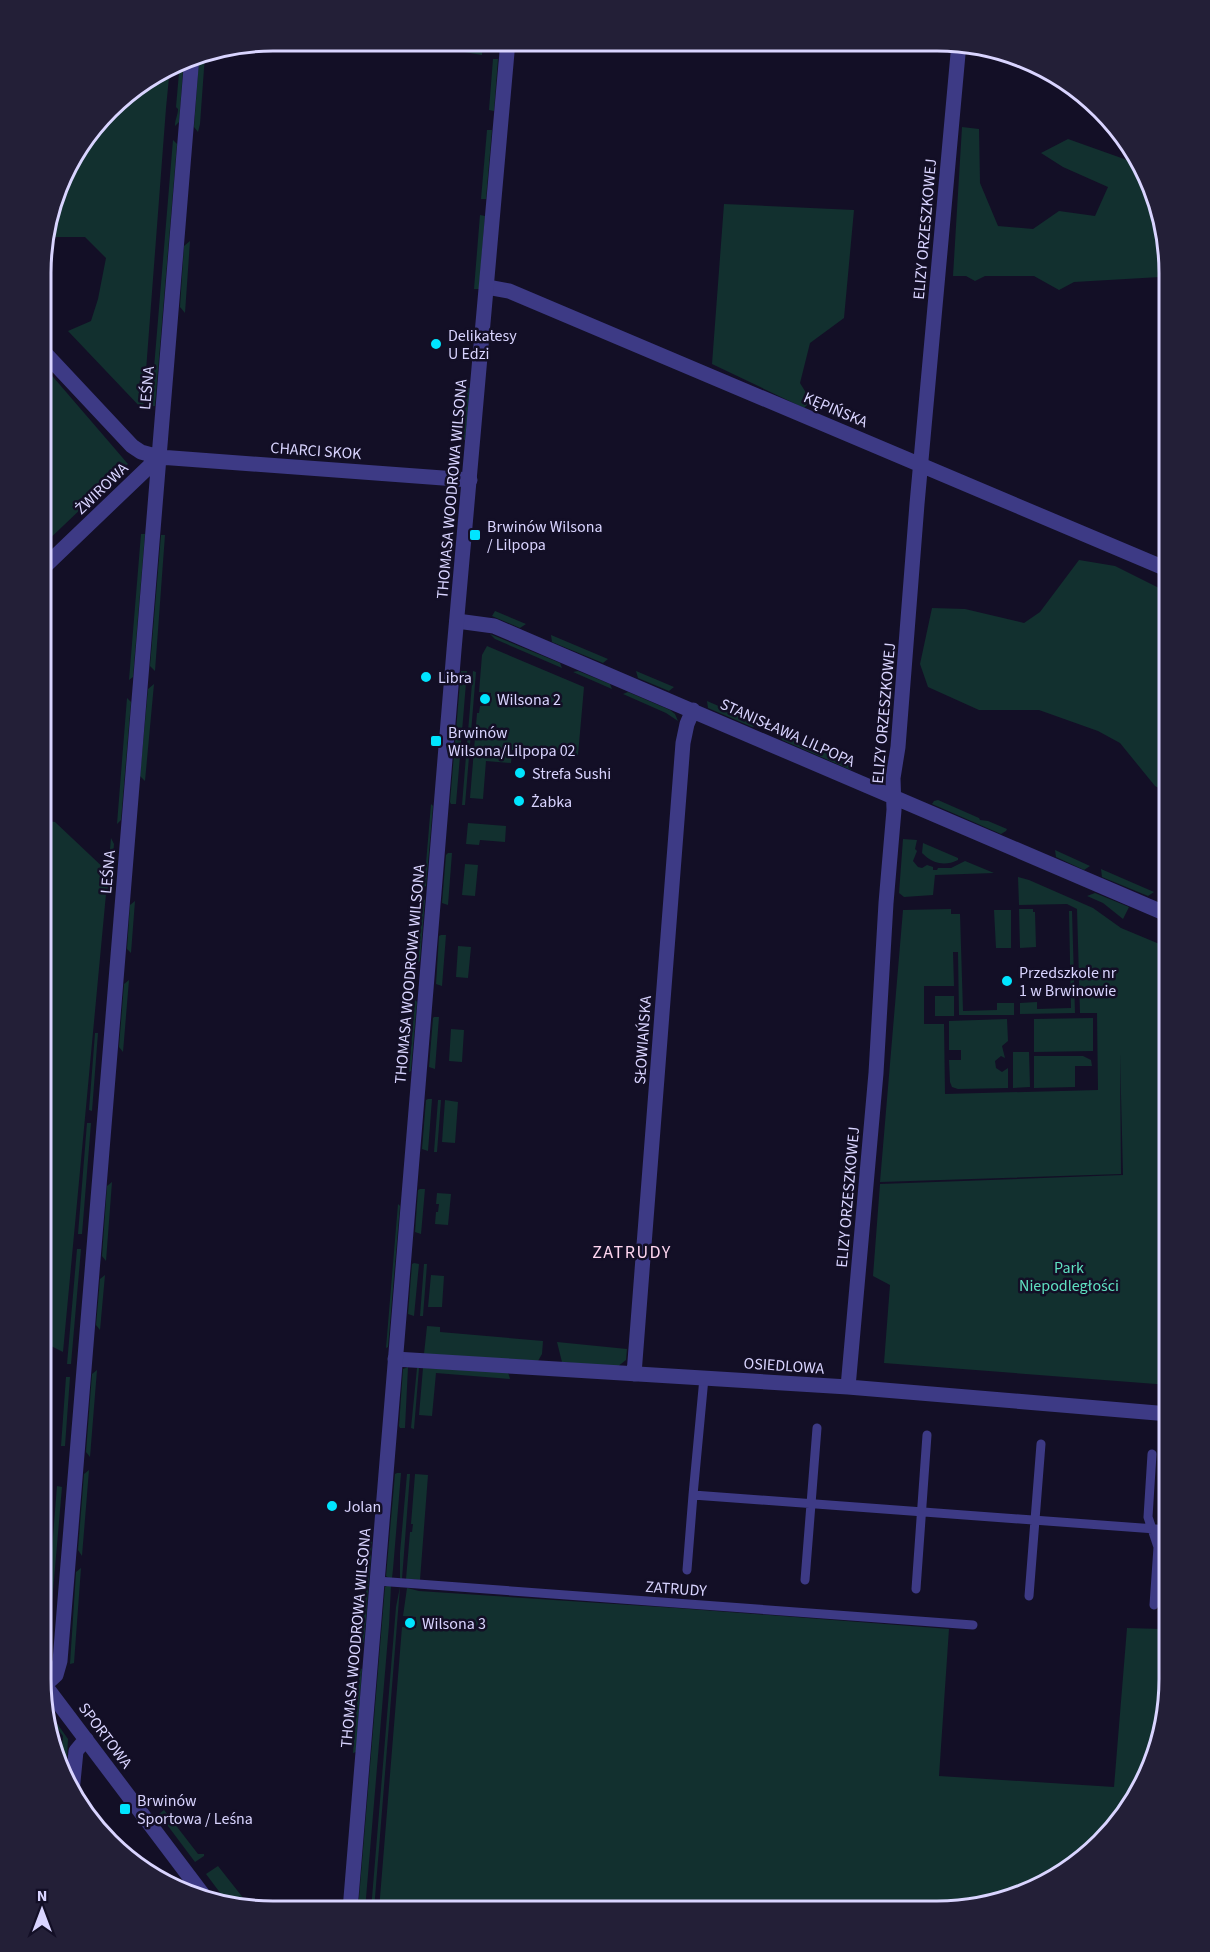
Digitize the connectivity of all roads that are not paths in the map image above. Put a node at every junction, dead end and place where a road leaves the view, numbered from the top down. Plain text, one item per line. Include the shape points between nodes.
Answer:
1 (507, 51) edge
2 (959, 52) edge
3 (191, 67) edge
4 (487, 287) junction
5 (51, 360) edge
6 (159, 457) junction
7 (921, 464) junction
8 (470, 480) junction
9 (51, 560) edge
10 (1159, 566) edge
11 (457, 621) junction
12 (693, 710) junction
13 (894, 797) junction
14 (1159, 911) edge
15 (395, 1359) junction
16 (634, 1374) junction
17 (704, 1378) junction
18 (848, 1387) junction
19 (1159, 1413) edge
20 (817, 1428) dead end
21 (927, 1435) dead end
22 (1041, 1444) dead end
23 (1152, 1454) dead end
24 (693, 1496) junction
25 (811, 1504) junction
26 (922, 1513) junction
27 (1035, 1521) junction
28 (1150, 1529) junction
29 (1159, 1529) edge
30 (687, 1570) dead end
31 (805, 1580) dead end
32 (377, 1581) junction
33 (916, 1589) dead end
34 (1029, 1596) dead end
35 (1154, 1605) dead end
36 (973, 1624) dead end
37 (51, 1678) edge
38 (51, 1693) edge
39 (86, 1739) junction
40 (74, 1776) edge
41 (198, 1888) edge
42 (351, 1901) edge

1 - 4 street, THOMASA WOODROWA WILSONA
2 - 7 street, ELIZY ORZESZKOWEJ
3 - 6 street, LEŚNA
4 - 7 street, KĘPIŃSKA via 509,291
4 - 8 street, THOMASA WOODROWA WILSONA
5 - 6 street, CHARCI SKOK via 132,446
6 - 8 street, CHARCI SKOK
6 - 9 street, ŻWIROWA
6 - 37 street, LEŚNA via 61,1654 56,1675
7 - 10 street, KĘPIŃSKA
7 - 13 street, ELIZY ORZESZKOWEJ
8 - 11 street, THOMASA WOODROWA WILSONA
11 - 12 street, STANISŁAWA LILPOPA via 494,626
11 - 15 street, THOMASA WOODROWA WILSONA
12 - 13 street, STANISŁAWA LILPOPA
12 - 16 street, SŁOWIAŃSKA via 683,742
13 - 14 street, STANISŁAWA LILPOPA
13 - 18 street, ELIZY ORZESZKOWEJ via 867,1193
15 - 16 street, OSIEDLOWA
15 - 32 street, THOMASA WOODROWA WILSONA
16 - 17 street, OSIEDLOWA
17 - 18 street, OSIEDLOWA
17 - 24 lane
18 - 19 street, OSIEDLOWA
20 - 25 lane
21 - 26 lane
22 - 27 lane
23 - 28 lane
24 - 25 lane
24 - 30 lane
25 - 26 lane
25 - 31 lane
26 - 27 lane
26 - 33 lane
27 - 28 lane
27 - 34 lane
28 - 29 lane
28 - 35 lane via 1158,1546
32 - 36 lane, ZATRUDY
32 - 42 street, THOMASA WOODROWA WILSONA
38 - 39 street, SPORTOWA
39 - 40 street via 76,1751
39 - 41 street, SPORTOWA

